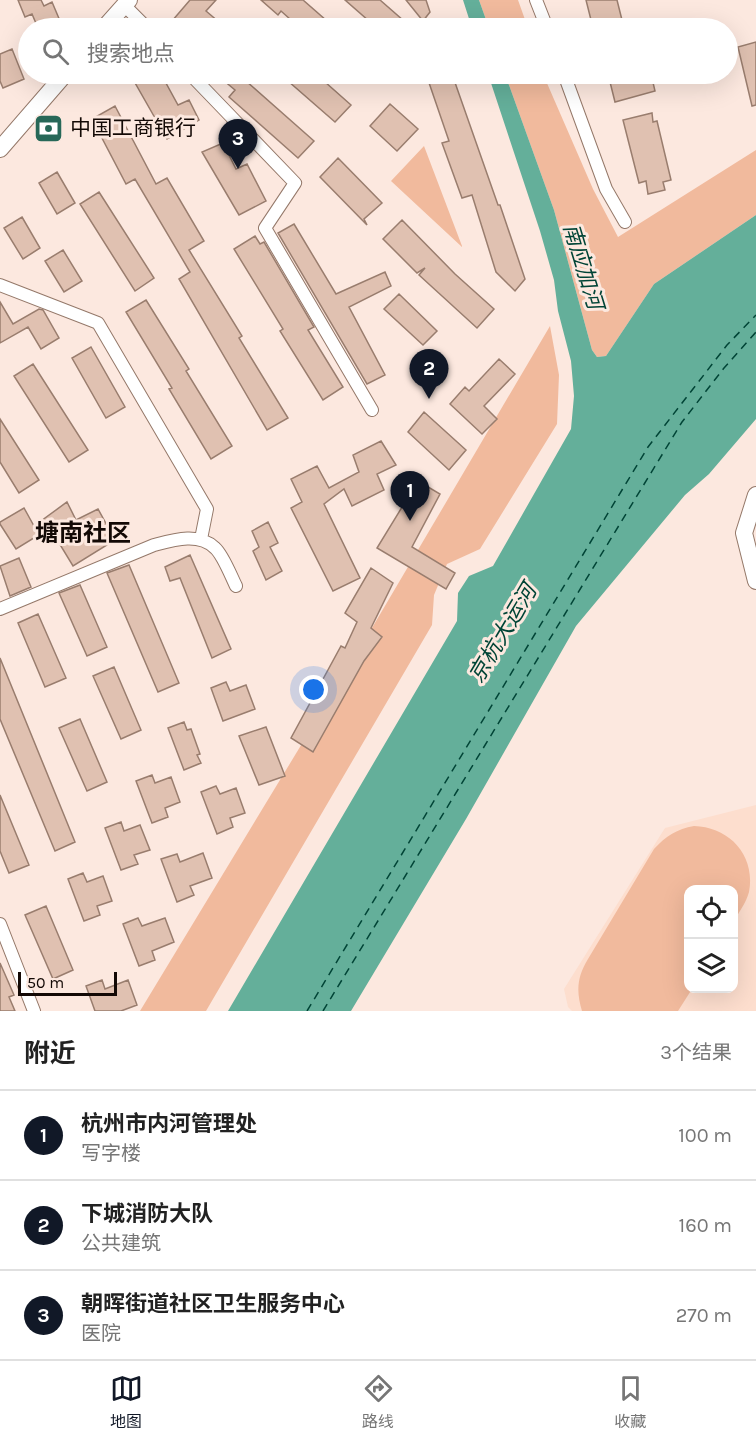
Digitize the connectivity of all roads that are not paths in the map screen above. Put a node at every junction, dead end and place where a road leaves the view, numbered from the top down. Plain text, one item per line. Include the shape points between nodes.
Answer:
1 (536, 0) edge
2 (127, 3) edge
3 (113, 18) edge
4 (139, 18) edge
5 (543, 18) edge
6 (56, 84) edge
7 (200, 84) edge
8 (568, 84) edge
9 (0, 149) edge
10 (625, 222) dead end
11 (0, 285) edge
12 (372, 410) dead end
13 (756, 495) edge
14 (201, 540) junction
15 (756, 581) edge
16 (236, 586) dead end
17 (0, 609) edge
18 (0, 924) edge
19 (34, 1011) edge

1 - 5 street
2 - 3 main road
2 - 4 street
6 - 9 main road
7 - 12 street via 295,183 265,228
8 - 10 street via 606,189
11 - 14 street via 98,323 207,509
13 - 15 main road via 744,533
14 - 16 street via 215,548
14 - 17 street via 177,539 154,545
18 - 19 street

